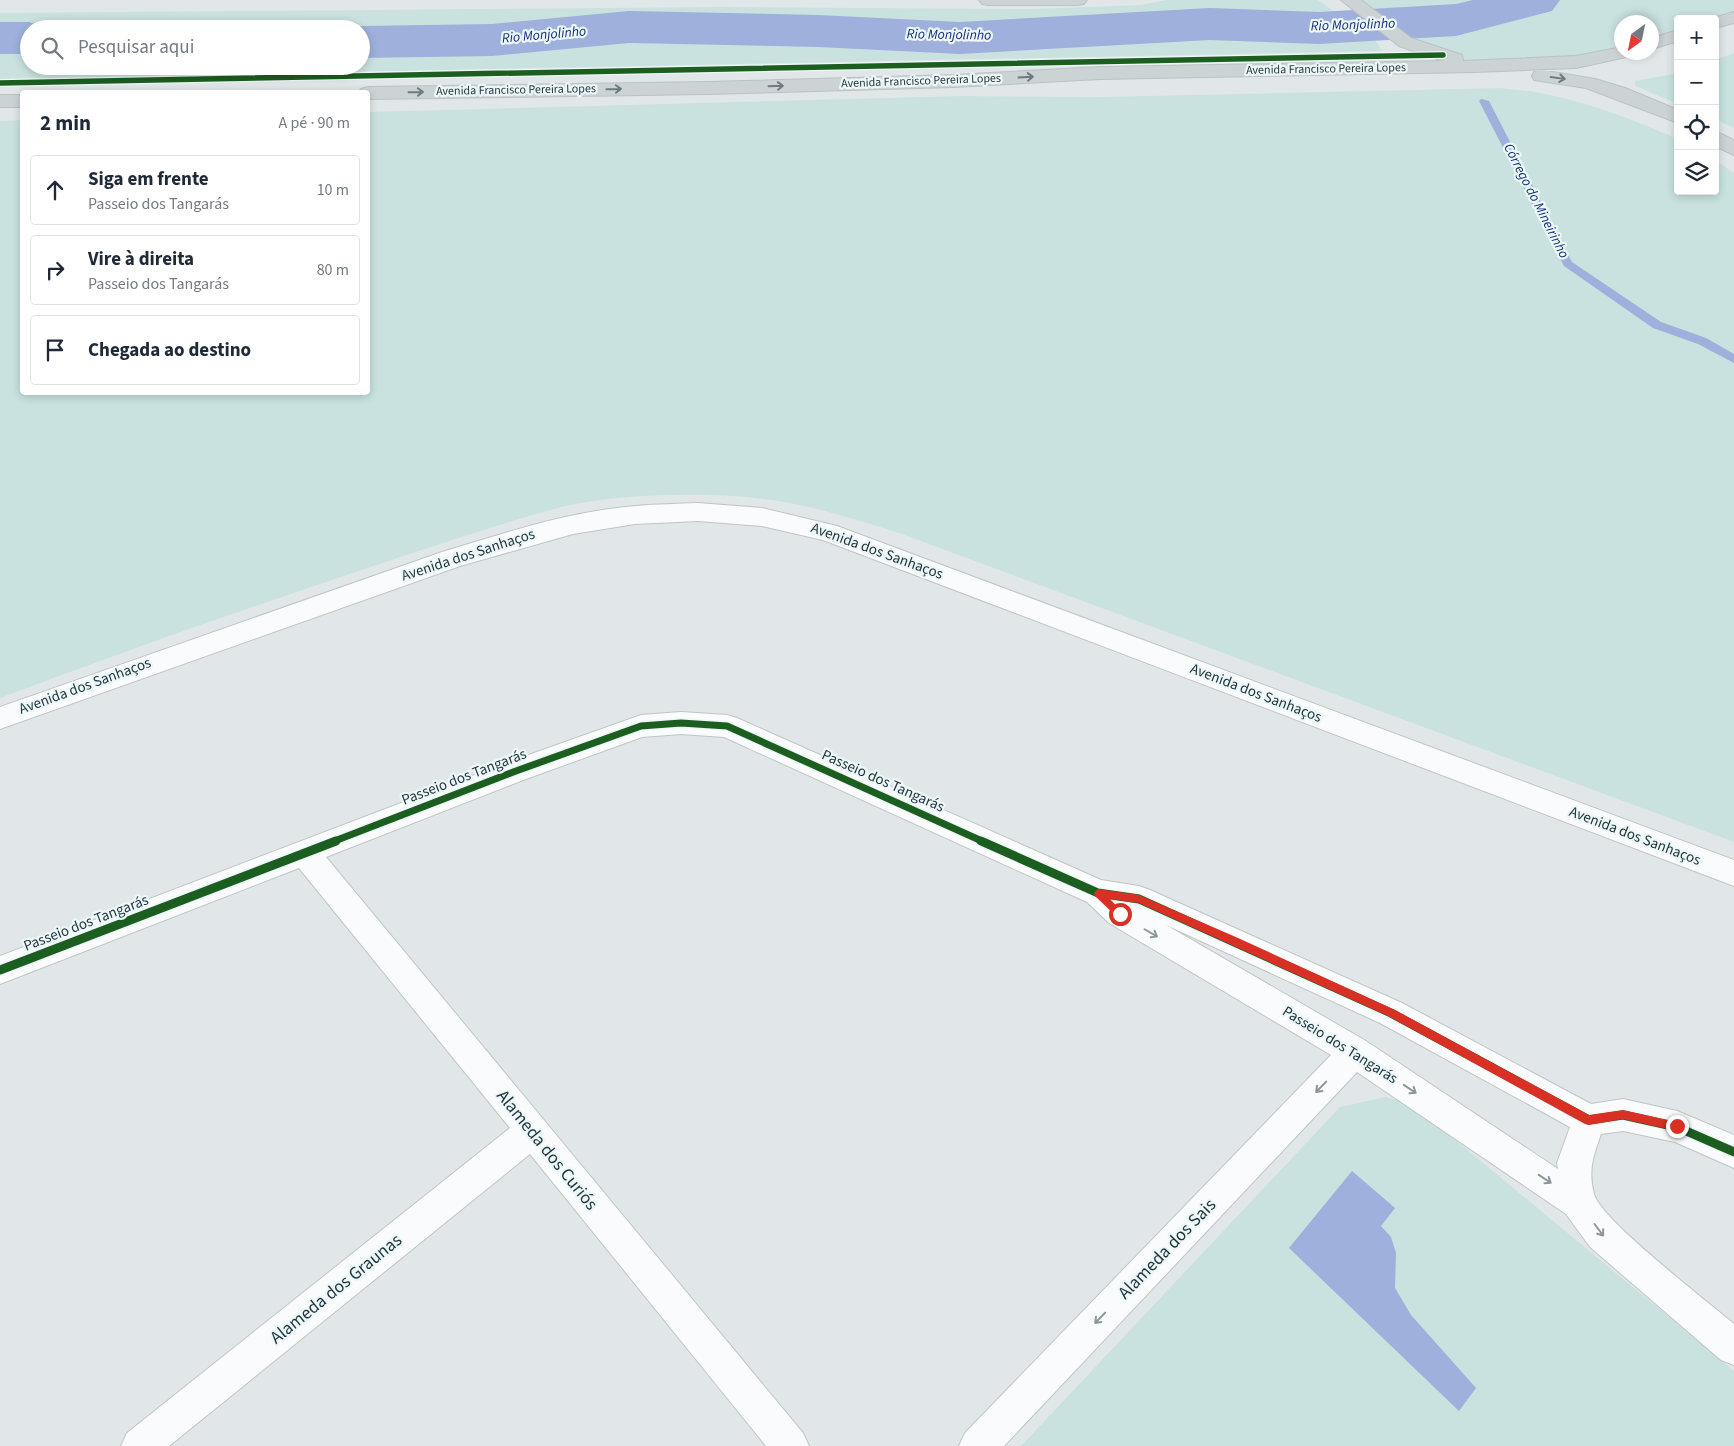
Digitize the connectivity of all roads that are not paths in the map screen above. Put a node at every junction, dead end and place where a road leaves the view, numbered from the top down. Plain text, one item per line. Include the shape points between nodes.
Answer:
1 (988, 0) edge
2 (1078, 0) edge
3 (1350, 0) edge
4 (1734, 16) edge
5 (1719, 22) edge
6 (1674, 36) edge
7 (1659, 42) edge
8 (1614, 54) edge
9 (1475, 66) junction
10 (370, 93) edge
11 (20, 100) edge
12 (0, 101) edge
13 (1674, 115) edge
14 (1719, 140) edge
15 (1734, 149) edge
16 (0, 718) edge
17 (305, 853) junction
18 (1734, 873) edge
19 (1098, 893) junction
20 (0, 970) edge
21 (1355, 1052) junction
22 (1589, 1120) junction
23 (531, 1132) junction
24 (1734, 1152) edge
25 (1578, 1202) junction
26 (1734, 1347) edge
27 (140, 1446) edge
28 (790, 1446) edge
29 (978, 1446) edge

1 - 2 main road
3 - 9 main road, Avenida Francisco Pereira Lopes via 1405,42
4 - 5 main road
6 - 7 main road
8 - 9 main road, Avenida Francisco Pereira Lopes via 1576,62
10 -> 9 main road, Avenida Francisco Pereira Lopes via 698,88 954,81 1100,73
9 -> 13 main road via 1588,82
11 - 12 main road
14 - 15 main road
16 - 18 street, Avenida dos Sanhaços via 168,656 509,539 621,515 733,513 794,522 828,532
17 - 19 street, Passeio dos Tangarás via 641,726 682,722 727,726
17 - 20 street, Passeio dos Tangarás
17 - 23 street, Alameda dos Curiós
19 -> 21 street, Passeio dos Tangarás via 1120,914
19 - 22 street, Passeio dos Tangarás via 1139,899 1392,1013
21 -> 25 street, Passeio dos Tangarás
21 -> 29 street, Alameda dos Sais
22 - 24 street via 1623,1114 1677,1126
22 - 25 street via 1574,1163
23 - 27 street, Alameda dos Graunas
23 - 28 street, Alameda dos Curiós
25 -> 26 street via 1602,1235

